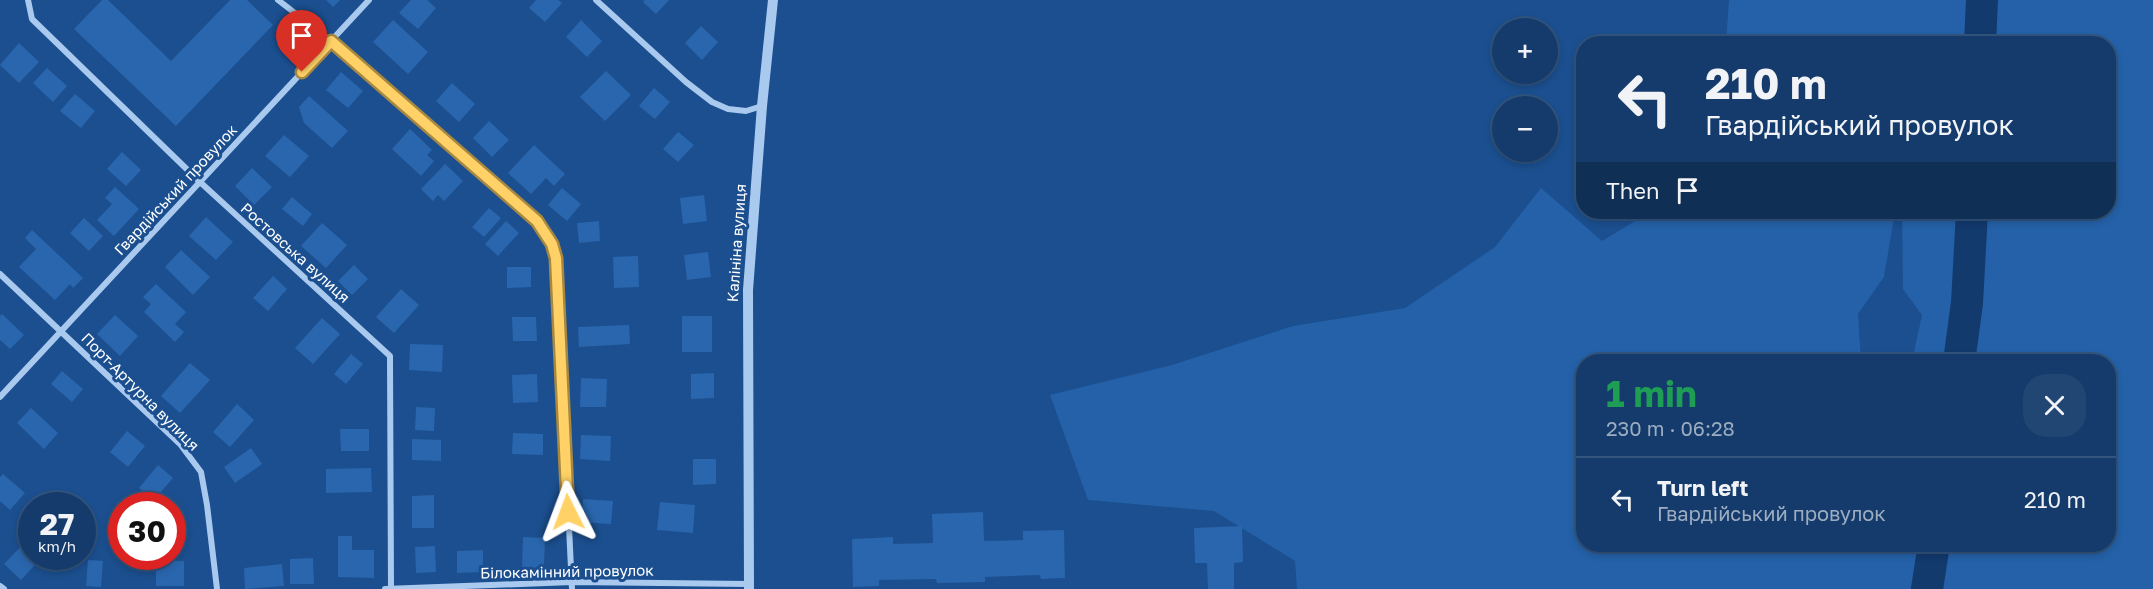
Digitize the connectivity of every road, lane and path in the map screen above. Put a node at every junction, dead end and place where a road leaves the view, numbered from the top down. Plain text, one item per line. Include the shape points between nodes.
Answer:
1 (28, 0) edge
2 (278, 0) edge
3 (369, 0) edge
4 (596, 0) edge
5 (773, 0) edge
6 (331, 41) junction
7 (762, 105) junction
8 (200, 182) junction
9 (0, 274) edge
10 (61, 331) junction
11 (0, 397) edge
12 (572, 585) edge
13 (0, 586) edge
14 (749, 586) edge
15 (4, 589) edge
16 (217, 589) edge
17 (385, 589) edge
18 (391, 589) edge

1 - 8 street, Ростовська вулиця via 32,19
2 - 6 street
3 - 6 street, Гвардійський провулок
4 - 7 street via 712,102 746,111
5 - 7 street, Калініна вулиця
6 - 8 street, Гвардійський провулок
6 - 12 street via 537,221 552,244 556,258
7 - 14 street, Калініна вулиця via 747,290
8 - 10 street, Гвардійський провулок
8 - 18 street, Ростовська вулиця via 390,356
9 - 10 street, Порт-Артурна вулиця
10 - 11 street, Гвардійський провулок
10 - 16 street, Порт-Артурна вулиця via 180,444 201,472
12 - 14 street, Білокамінний провулок
12 - 18 street, Білокамінний провулок
13 - 15 street
17 - 18 street, Білокамінний провулок

